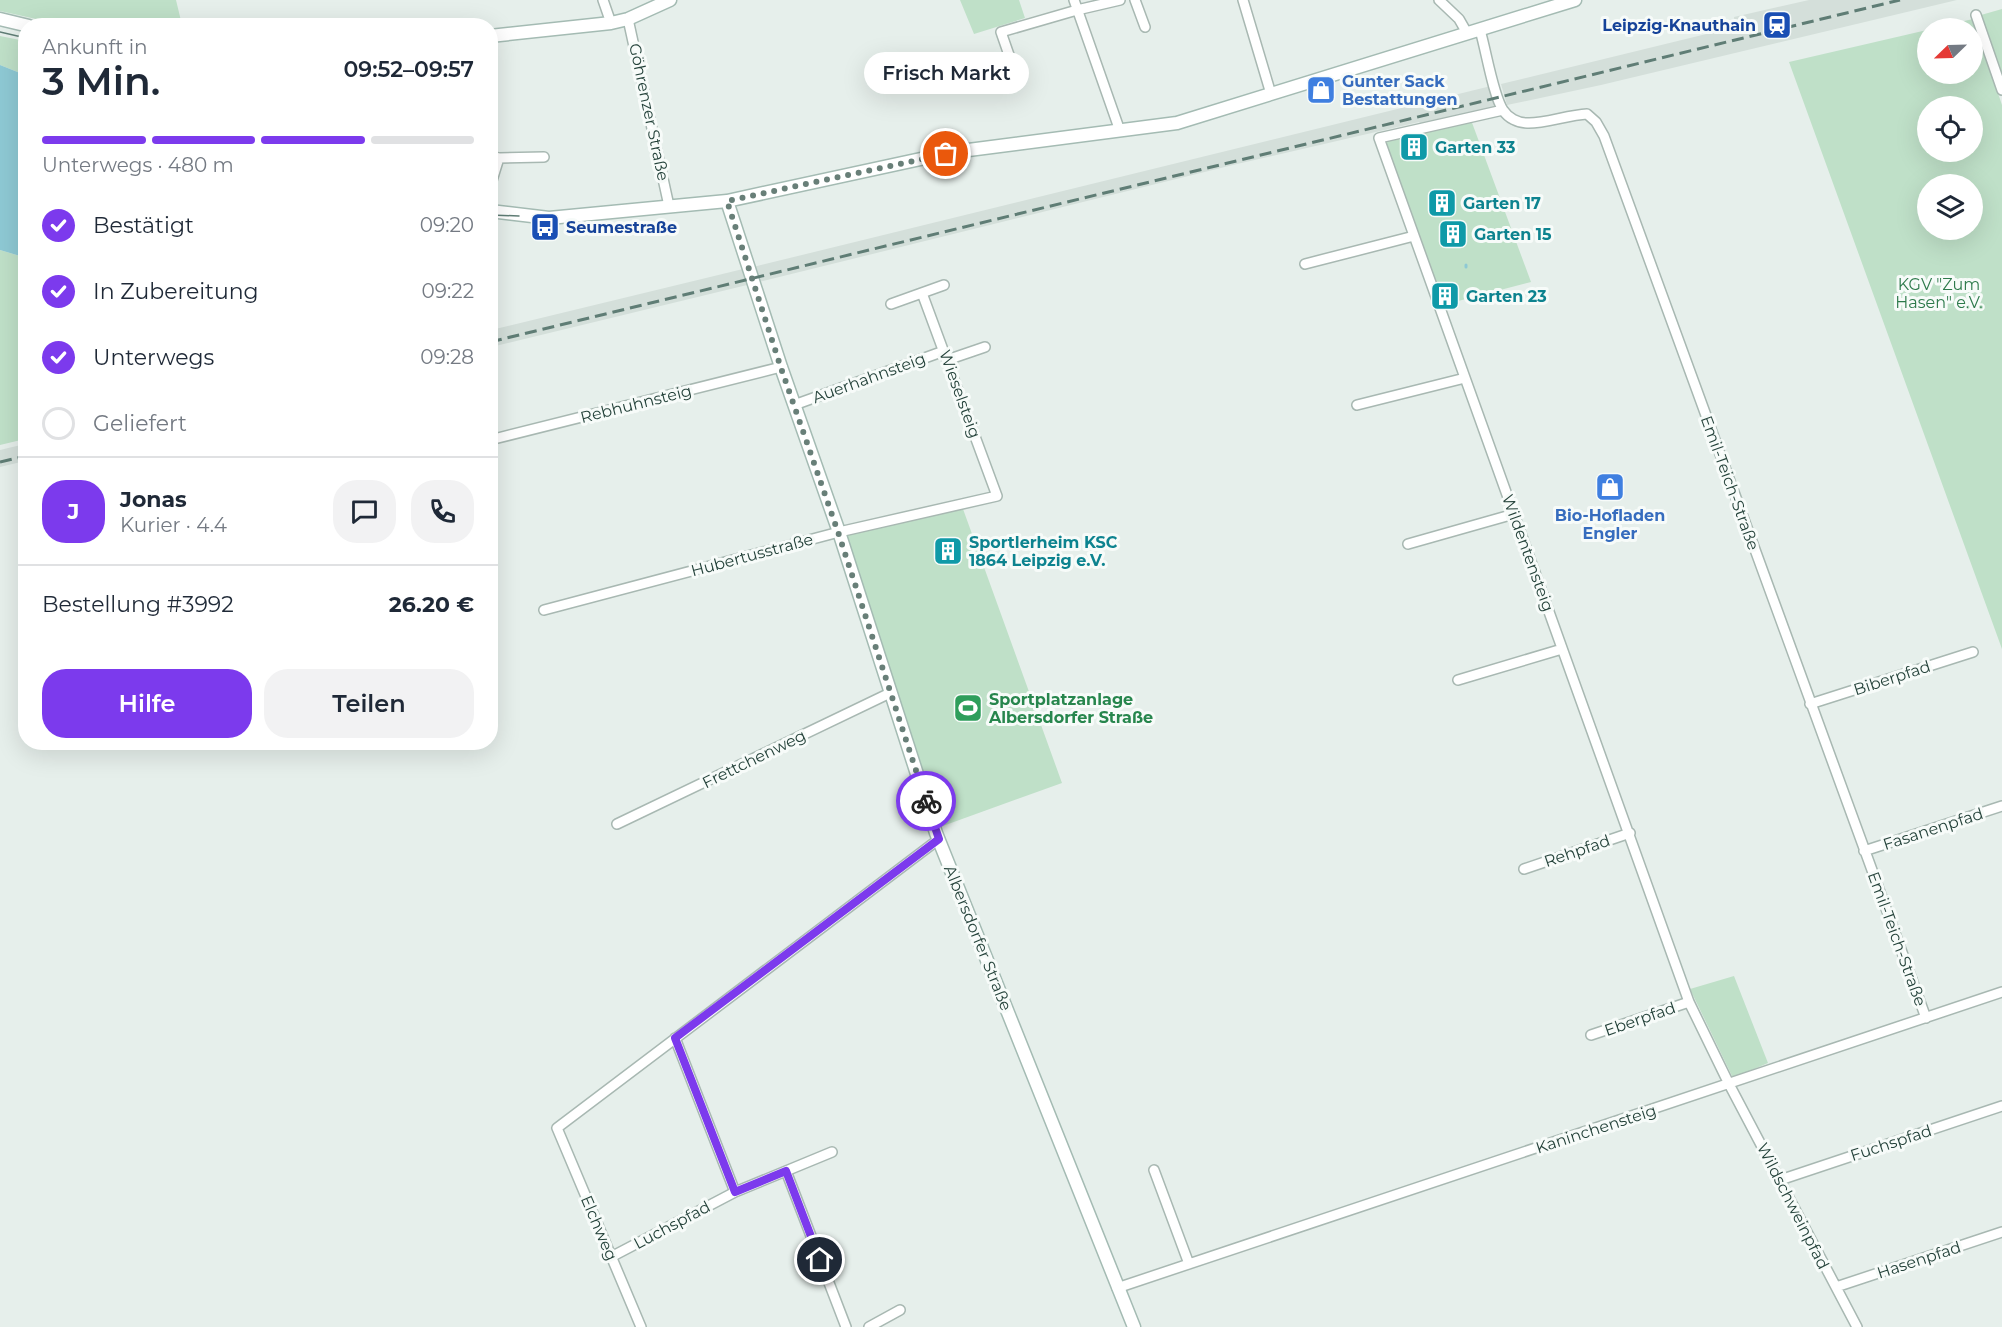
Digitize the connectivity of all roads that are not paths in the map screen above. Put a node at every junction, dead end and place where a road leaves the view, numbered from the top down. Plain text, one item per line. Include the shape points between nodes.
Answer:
1 (603, 0) edge
2 (1120, 0) edge
3 (1135, 0) edge
4 (1243, 0) edge
5 (1439, 0) edge
6 (1575, 0) edge
7 (667, 1) edge
8 (1075, 5) edge
9 (1976, 15) dead end
10 (0, 19) edge
11 (628, 19) junction
12 (18, 23) edge
13 (611, 23) junction
14 (1145, 27) dead end
15 (1480, 30) junction
16 (1467, 33) junction
17 (498, 35) edge
18 (1009, 56) dead end
19 (2002, 90) edge
20 (1271, 94) junction
21 (1503, 110) junction
22 (1120, 131) junction
23 (498, 157) edge
24 (544, 157) dead end
25 (727, 201) junction
26 (669, 206) junction
27 (498, 212) edge
28 (1414, 236) junction
29 (1305, 264) dead end
30 (944, 285) dead end
31 (922, 293) junction
32 (891, 304) dead end
33 (985, 347) dead end
34 (945, 356) junction
35 (781, 368) junction
36 (1465, 378) junction
37 (794, 405) junction
38 (1357, 405) dead end
39 (498, 438) edge
40 (997, 496) joint
41 (1514, 514) junction
42 (838, 532) junction
43 (1408, 544) dead end
44 (544, 610) dead end
45 (1562, 649) junction
46 (1973, 652) dead end
47 (1458, 680) dead end
48 (890, 693) junction
49 (1810, 704) junction
50 (2002, 806) edge
51 (617, 824) dead end
52 (1630, 833) junction
53 (939, 839) junction
54 (1864, 851) junction
55 (1524, 869) dead end
56 (2002, 992) edge
57 (1689, 1002) junction
58 (1926, 1018) junction
59 (1591, 1035) dead end
60 (675, 1038) junction
61 (1730, 1084) junction
62 (2002, 1106) edge
63 (832, 1152) dead end
64 (1154, 1170) dead end
65 (786, 1171) junction
66 (1780, 1180) junction
67 (735, 1192) junction
68 (2002, 1232) edge
69 (611, 1257) junction
70 (1190, 1264) junction
71 (1117, 1287) junction
72 (1836, 1287) junction
73 (900, 1310) dead end
74 (641, 1327) edge
75 (846, 1327) edge
76 (869, 1327) edge
77 (1134, 1327) edge
78 (1857, 1327) edge

1 - 13 street
2 - 8 street
3 - 14 street
4 - 20 street
5 - 16 street
6 - 15 street
7 - 11 street
8 - 18 street via 1001,32
8 - 22 street
9 - 19 street
10 - 12 street
11 - 13 street
11 - 26 street, Göhrenzer Straße
13 - 17 street
15 - 16 street
15 - 21 street
16 - 20 street
20 - 22 street via 1177,123
21 - 28 street, Wildentensteig via 1379,138
21 - 49 street, Emil-Teich-Straße via 1517,121 1528,123 1587,114 1604,136
22 - 25 street via 953,152
23 - 24 street
25 - 26 street
25 - 35 street, Albersdorfer Straße
26 - 27 street via 549,218
28 - 29 street
28 - 36 street, Wildentensteig
30 - 31 street
31 - 32 street
31 - 34 street, Wieselsteig
33 - 34 street, Auerhahnsteig
34 - 37 street, Auerhahnsteig
34 - 40 street, Wieselsteig
35 - 37 street, Albersdorfer Straße
35 - 39 street, Rebhuhnsteig
36 - 38 street
36 - 41 street, Wildentensteig
37 - 42 street, Albersdorfer Straße
40 - 42 street, Hubertusstraße
41 - 43 street
41 - 45 street, Wildentensteig
42 - 44 street, Hubertusstraße
42 - 48 street, Albersdorfer Straße
45 - 47 street
45 - 52 street, Wildentensteig
46 - 49 street, Biberpfad
48 - 51 street, Frettchenweg
48 - 53 street, Albersdorfer Straße
49 - 54 street, Emil-Teich-Straße
50 - 54 street, Fasanenpfad
52 - 55 street, Rehpfad
52 - 57 street, Wildentensteig
53 - 60 street
53 - 71 street, Albersdorfer Straße
54 - 58 street, Emil-Teich-Straße
56 - 58 street, Kaninchensteig
57 - 59 street, Eberpfad
57 - 61 street, Wildentensteig
58 - 61 street, Kaninchensteig
60 - 67 street
60 - 69 street, Elchweg via 557,1128
61 - 66 street, Wildschweinpfad
61 - 70 street, Kaninchensteig
62 - 66 street, Fuchspfad
63 - 65 street, Luchspfad
64 - 70 street
65 - 67 street, Luchspfad
65 - 75 street
66 - 72 street, Wildschweinpfad
67 - 69 street, Luchspfad
68 - 72 street, Hasenpfad
69 - 74 street, Elchweg
70 - 71 street, Kaninchensteig
71 - 77 street, Albersdorfer Straße
72 - 78 street, Wildschweinpfad
73 - 76 street

